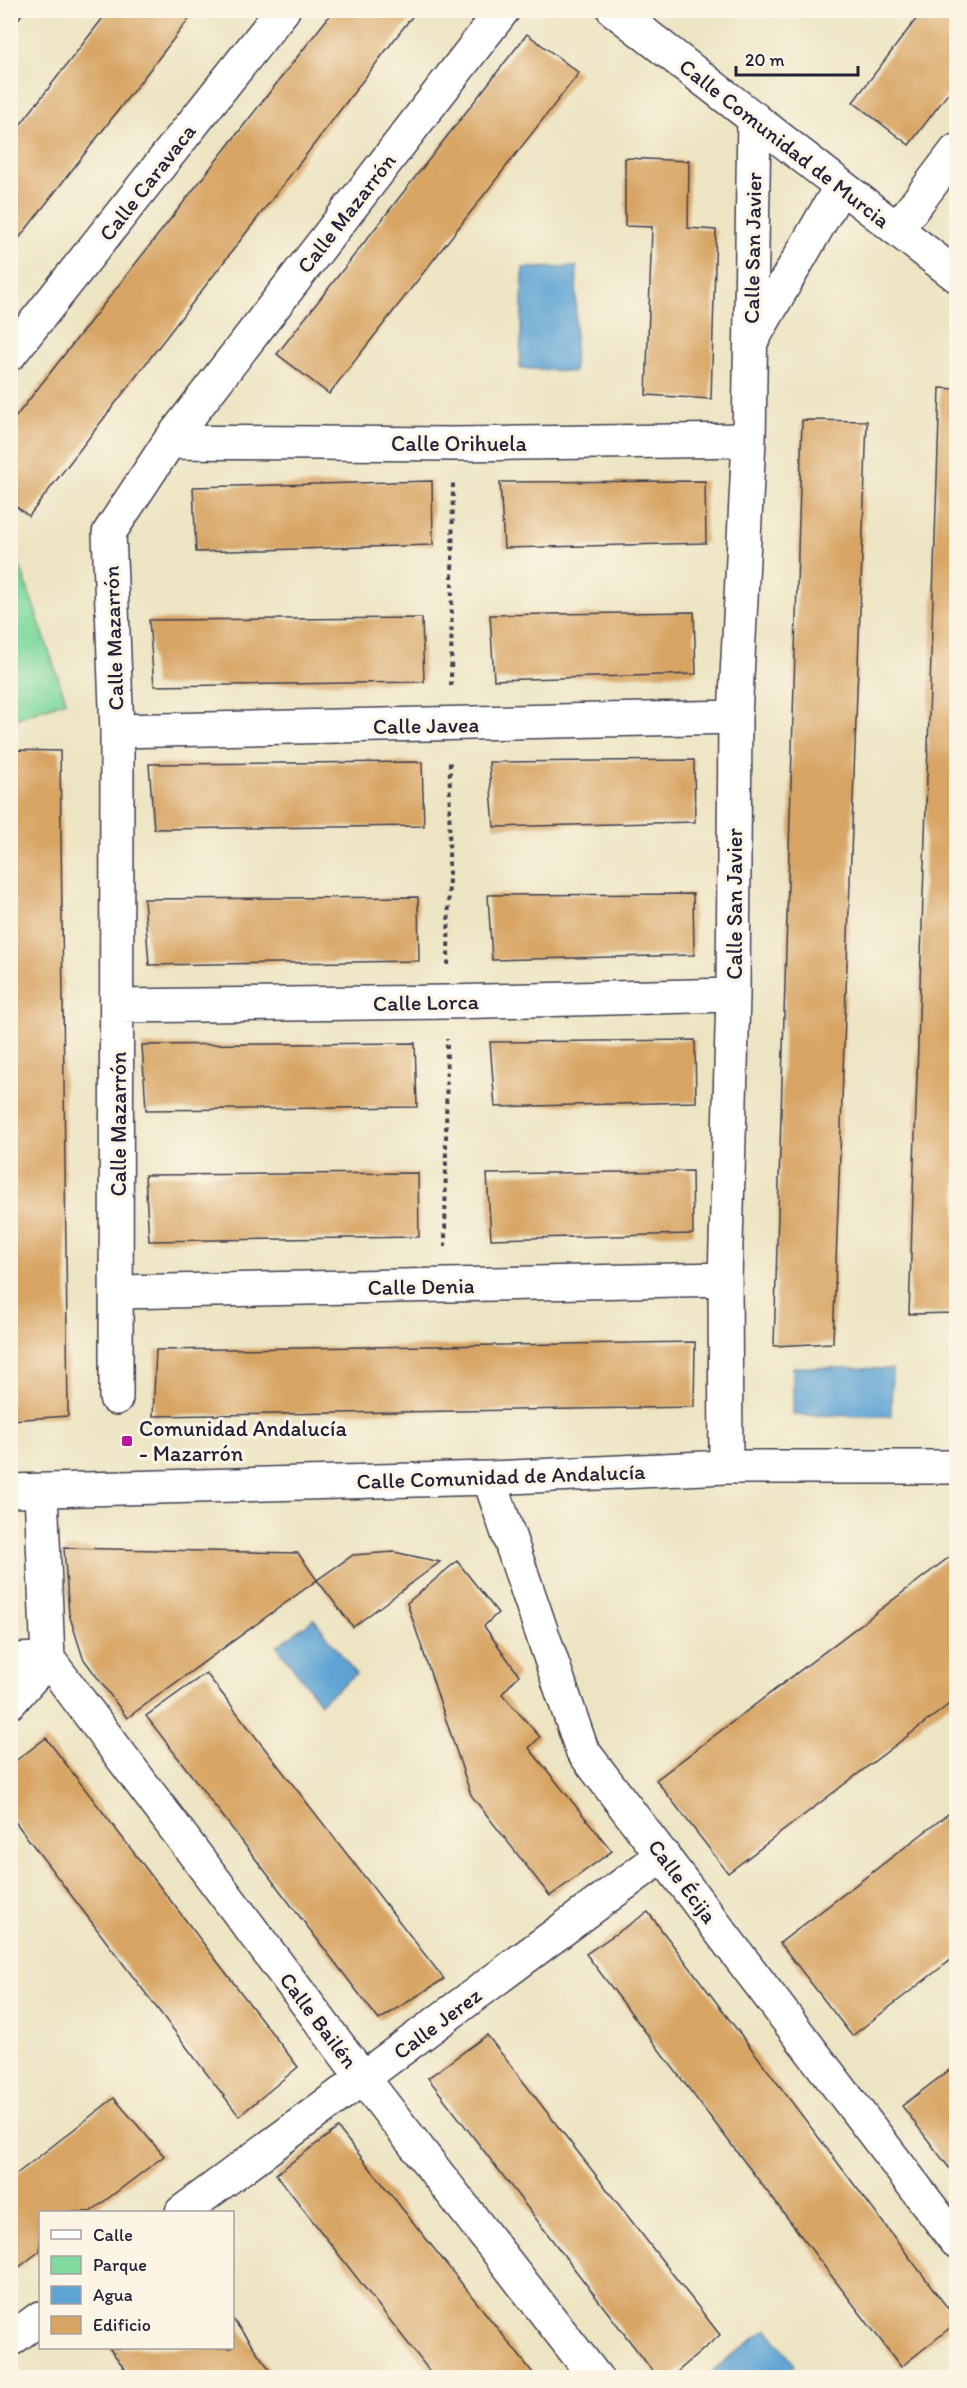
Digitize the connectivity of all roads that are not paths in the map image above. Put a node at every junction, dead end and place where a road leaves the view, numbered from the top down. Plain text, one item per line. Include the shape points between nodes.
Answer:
1 (283, 10) edge
2 (503, 10) edge
3 (614, 10) edge
4 (754, 118) junction
5 (957, 151) edge
6 (841, 186) junction
7 (897, 229) junction
8 (957, 275) edge
9 (751, 341) junction
10 (10, 354) edge
11 (749, 440) junction
12 (169, 442) junction
13 (735, 717) junction
14 (117, 730) junction
15 (733, 995) junction
16 (118, 1006) junction
17 (725, 1278) junction
18 (118, 1292) junction
19 (117, 1398) dead end
20 (726, 1467) junction
21 (957, 1467) edge
22 (489, 1478) junction
23 (26, 1491) edge
24 (48, 1659) junction
25 (10, 1660) edge
26 (10, 1702) edge
27 (663, 1855) junction
28 (363, 2078) junction
29 (183, 2211) edge
30 (957, 2241) edge
31 (39, 2319) edge
32 (10, 2340) edge
33 (596, 2378) edge

1 - 10 street, Calle Caravaca
2 - 12 street, Calle Mazarrón
3 - 4 street, Calle Comunidad de Murcia
4 - 6 street, Calle Comunidad de Murcia
4 - 9 street, Calle San Javier
5 - 7 street
6 - 7 street, Calle Comunidad de Murcia
6 - 9 street, Calle San Javier
7 - 8 street, Calle Comunidad de Murcia
9 - 11 street, Calle San Javier
11 - 12 street, Calle Orihuela
11 - 13 street, Calle San Javier
12 - 14 street, Calle Mazarrón via 109,533
13 - 14 street, Calle Javea
13 - 15 street, Calle San Javier
14 - 16 street, Calle Mazarrón
15 - 16 street, Calle Lorca
15 - 17 street, Calle San Javier
16 - 18 street, Calle Mazarrón
17 - 18 street, Calle Denia
17 - 20 street, Calle San Javier
18 - 19 street, Calle Mazarrón
20 - 21 street, Calle Comunidad de Andalucía
20 - 22 street, Calle Comunidad de Andalucía
22 - 23 street, Calle Comunidad de Andalucía
22 - 27 street, Calle Écija via 582,1750
23 - 24 street
24 - 25 street
24 - 26 street
24 - 28 street, Calle Bailén
27 - 28 street, Calle Jerez
27 - 30 street, Calle Écija
28 - 29 street, Calle Jerez
28 - 33 street, Calle Bailén
31 - 32 street

